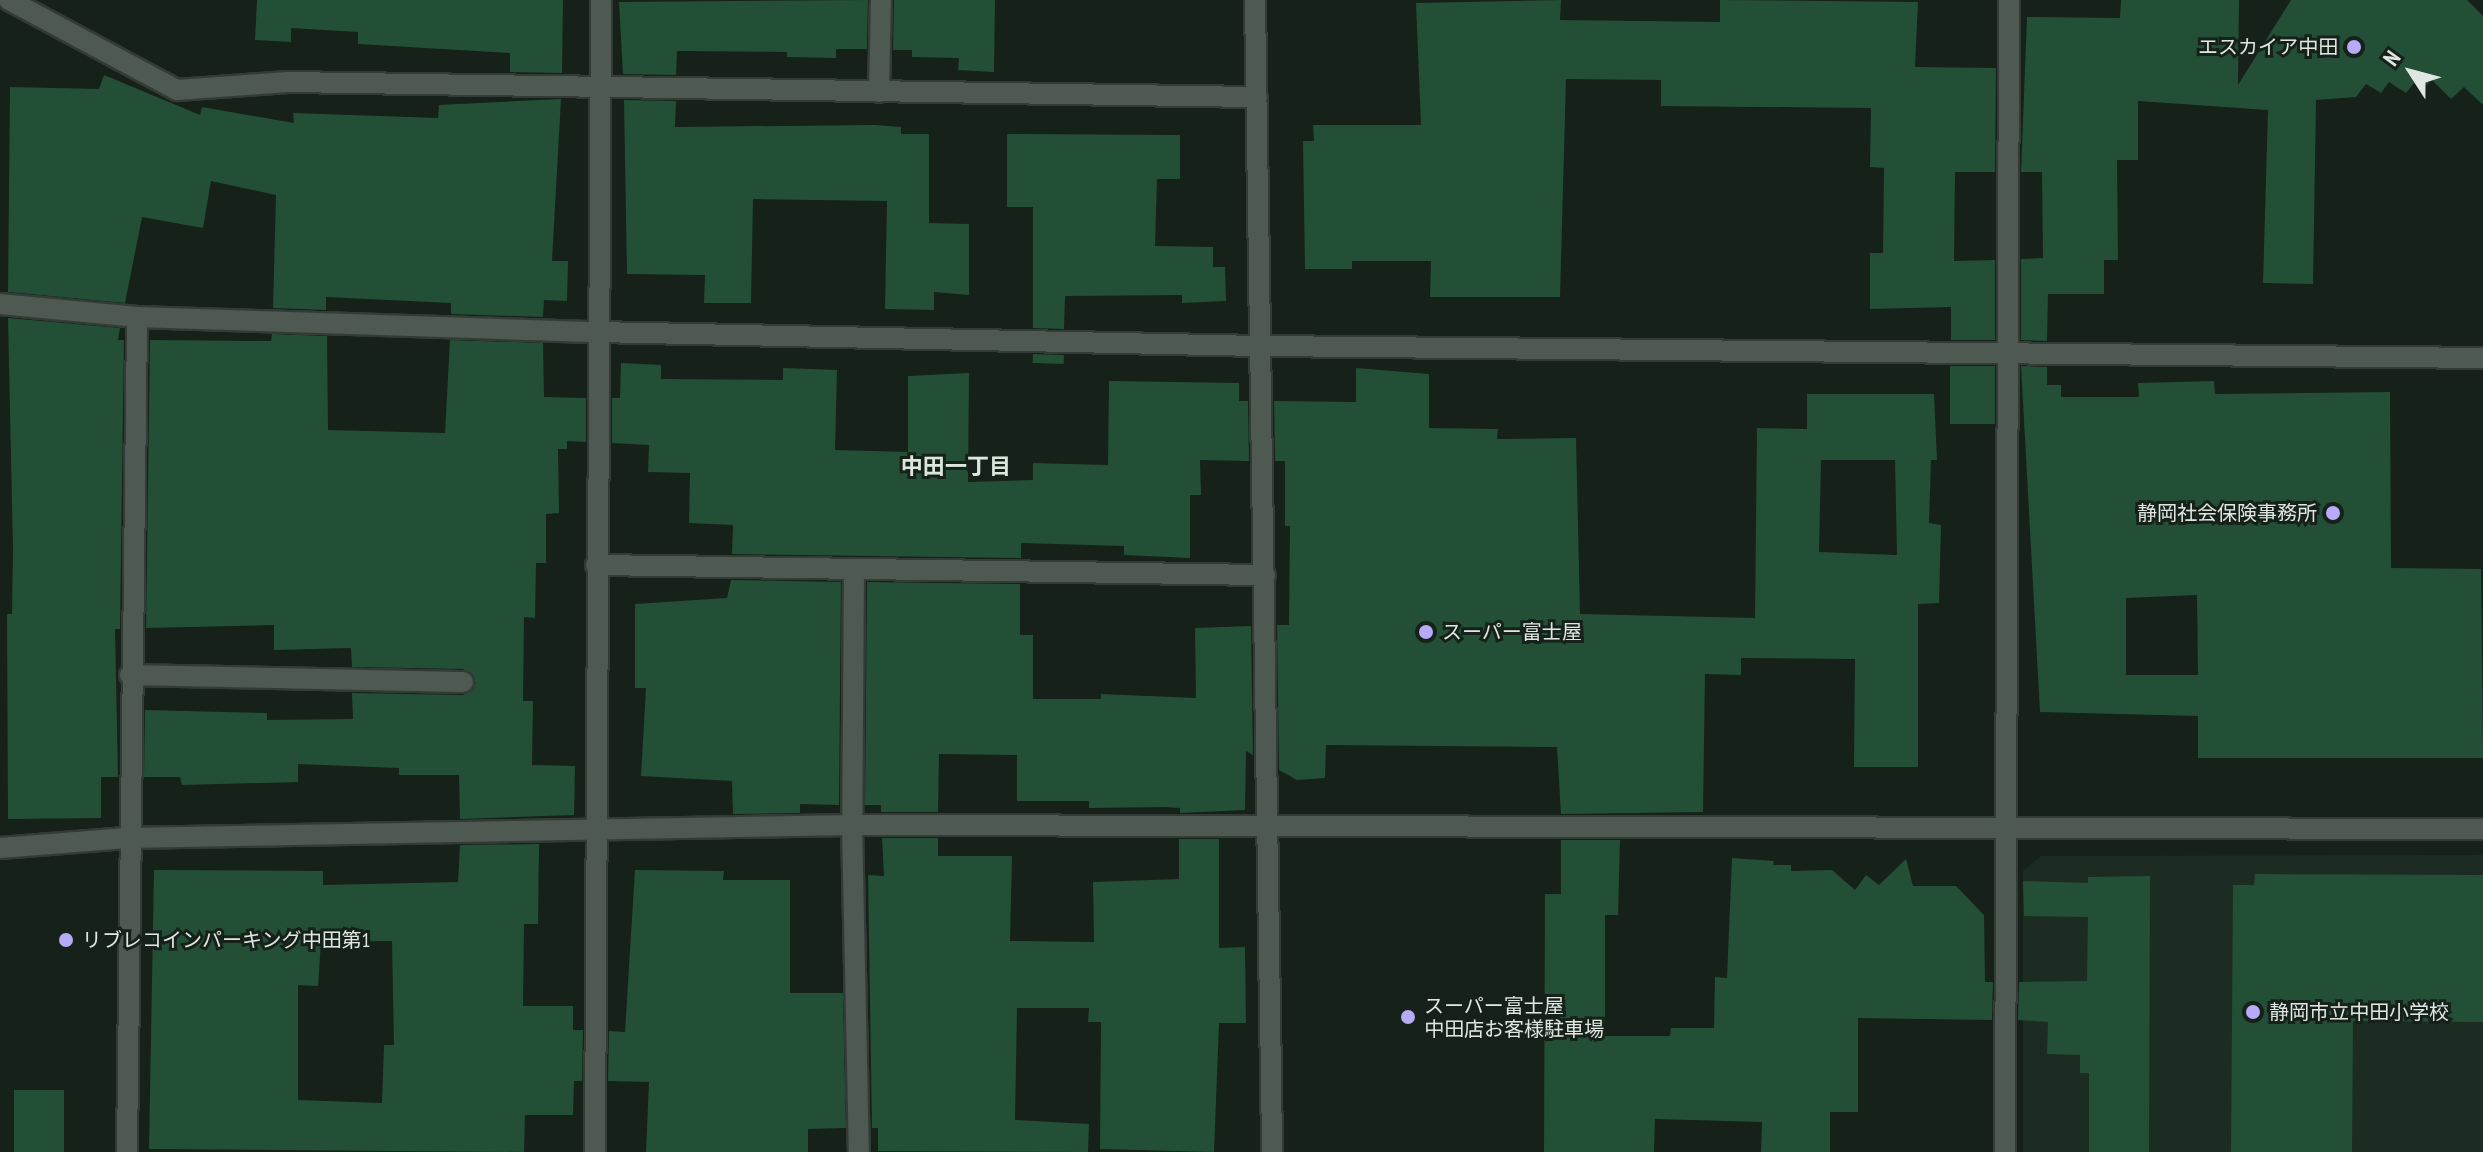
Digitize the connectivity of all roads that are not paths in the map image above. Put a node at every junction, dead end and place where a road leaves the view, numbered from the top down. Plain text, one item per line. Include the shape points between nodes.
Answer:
1 (9, 0) edge
2 (601, 0) edge
3 (881, 0) edge
4 (1255, 0) edge
5 (2009, 0) edge
6 (601, 85) junction
7 (879, 92) junction
8 (1257, 97) junction
9 (0, 304) edge
10 (137, 317) junction
11 (596, 332) junction
12 (1261, 346) junction
13 (2006, 355) junction
14 (2483, 358) edge
15 (596, 565) junction
16 (854, 570) junction
17 (1265, 575) junction
18 (130, 675) junction
19 (463, 682) dead end
20 (852, 825) junction
21 (1269, 828) junction
22 (2004, 828) junction
23 (2483, 829) edge
24 (595, 834) junction
25 (127, 838) junction
26 (0, 848) edge
27 (127, 1152) edge
28 (595, 1152) edge
29 (859, 1152) edge
30 (1272, 1152) edge
31 (2005, 1152) edge

1 - 6 street via 177,90 288,82
2 - 6 street
3 - 7 street
4 - 8 street
5 - 13 street
6 - 7 street
6 - 11 street
7 - 8 street
8 - 12 street
9 - 10 street
10 - 11 street
10 - 18 street
11 - 12 street
11 - 15 street
12 - 13 street
12 - 17 street
13 - 14 street
13 - 22 street
15 - 16 street
15 - 24 street
16 - 17 street
16 - 20 street
17 - 21 street
18 - 19 street
18 - 25 street
20 - 21 street
20 - 24 street
20 - 29 street
21 - 22 street
21 - 30 street
22 - 23 street
22 - 31 street
24 - 25 street
24 - 28 street
25 - 26 street
25 - 27 street

